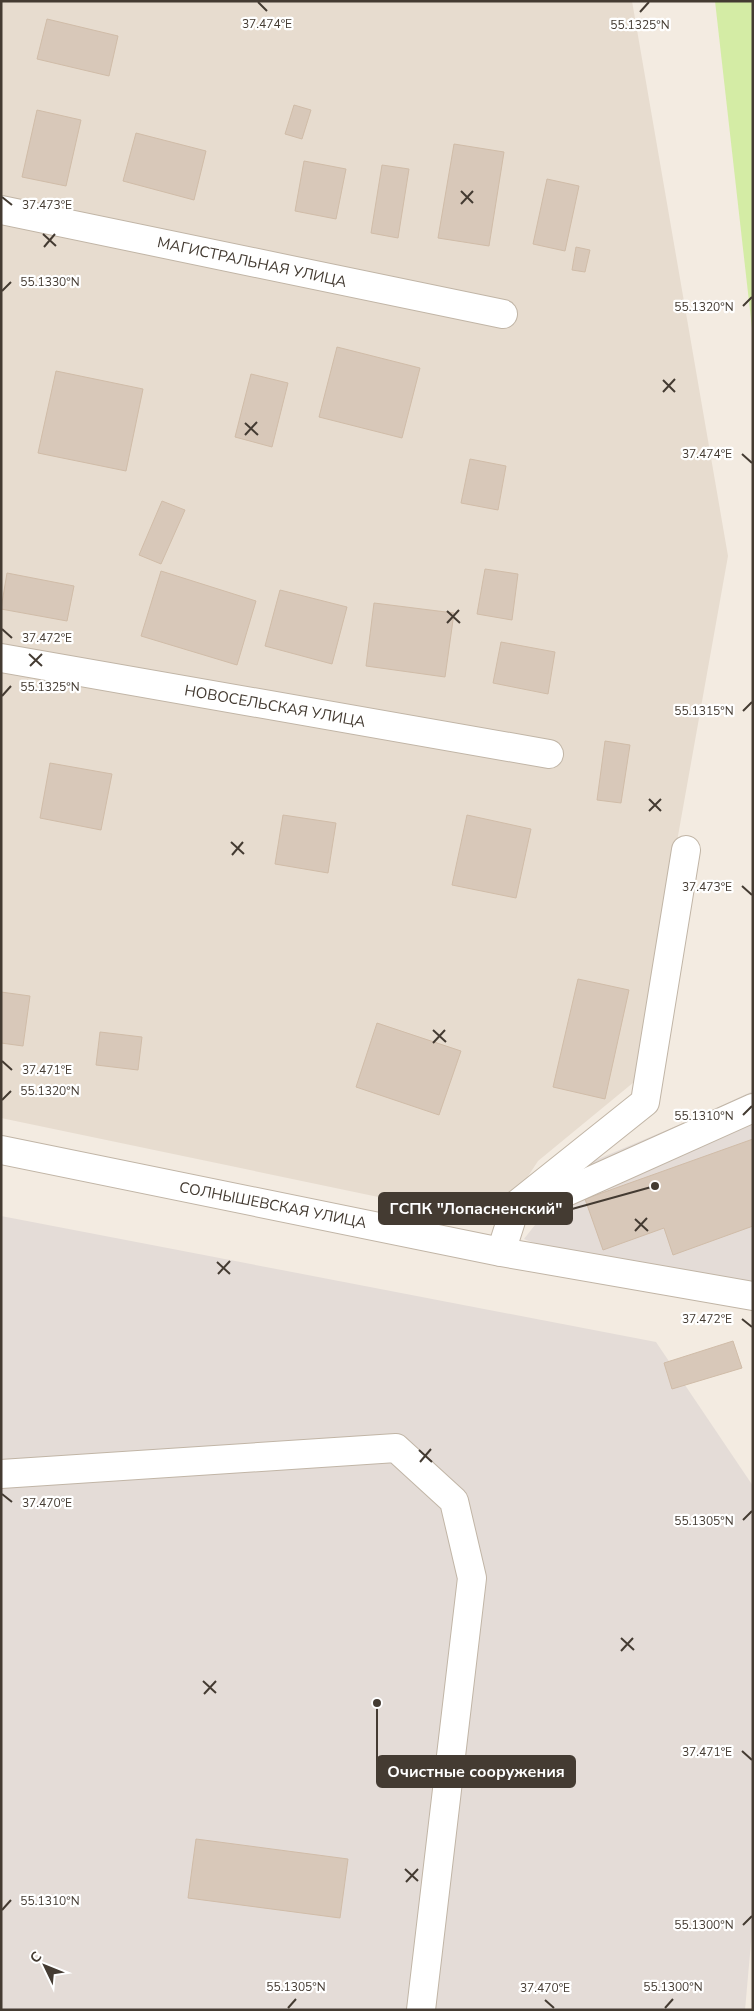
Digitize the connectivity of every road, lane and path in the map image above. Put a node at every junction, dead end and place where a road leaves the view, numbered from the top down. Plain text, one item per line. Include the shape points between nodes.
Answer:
1 (1, 210) edge
2 (503, 314) dead end
3 (1, 658) edge
4 (548, 754) dead end
5 (686, 850) dead end
6 (753, 1108) edge
7 (1, 1150) edge
8 (516, 1205) junction
9 (501, 1252) junction
10 (753, 1296) edge
11 (1, 1474) edge
12 (421, 2010) edge

1 - 2 street, МАГИСТРАЛЬНАЯ УЛИЦА
3 - 4 street, НОВОСЕЛЬСКАЯ УЛИЦА
5 - 8 street via 645,1102
6 - 8 street via 557,1196
7 - 9 street, СОЛНЫШЕВСКАЯ УЛИЦА
8 - 9 street
9 - 10 street, СОЛНЫШЕВСКАЯ УЛИЦА
11 - 12 street via 396,1448 454,1501 472,1578

